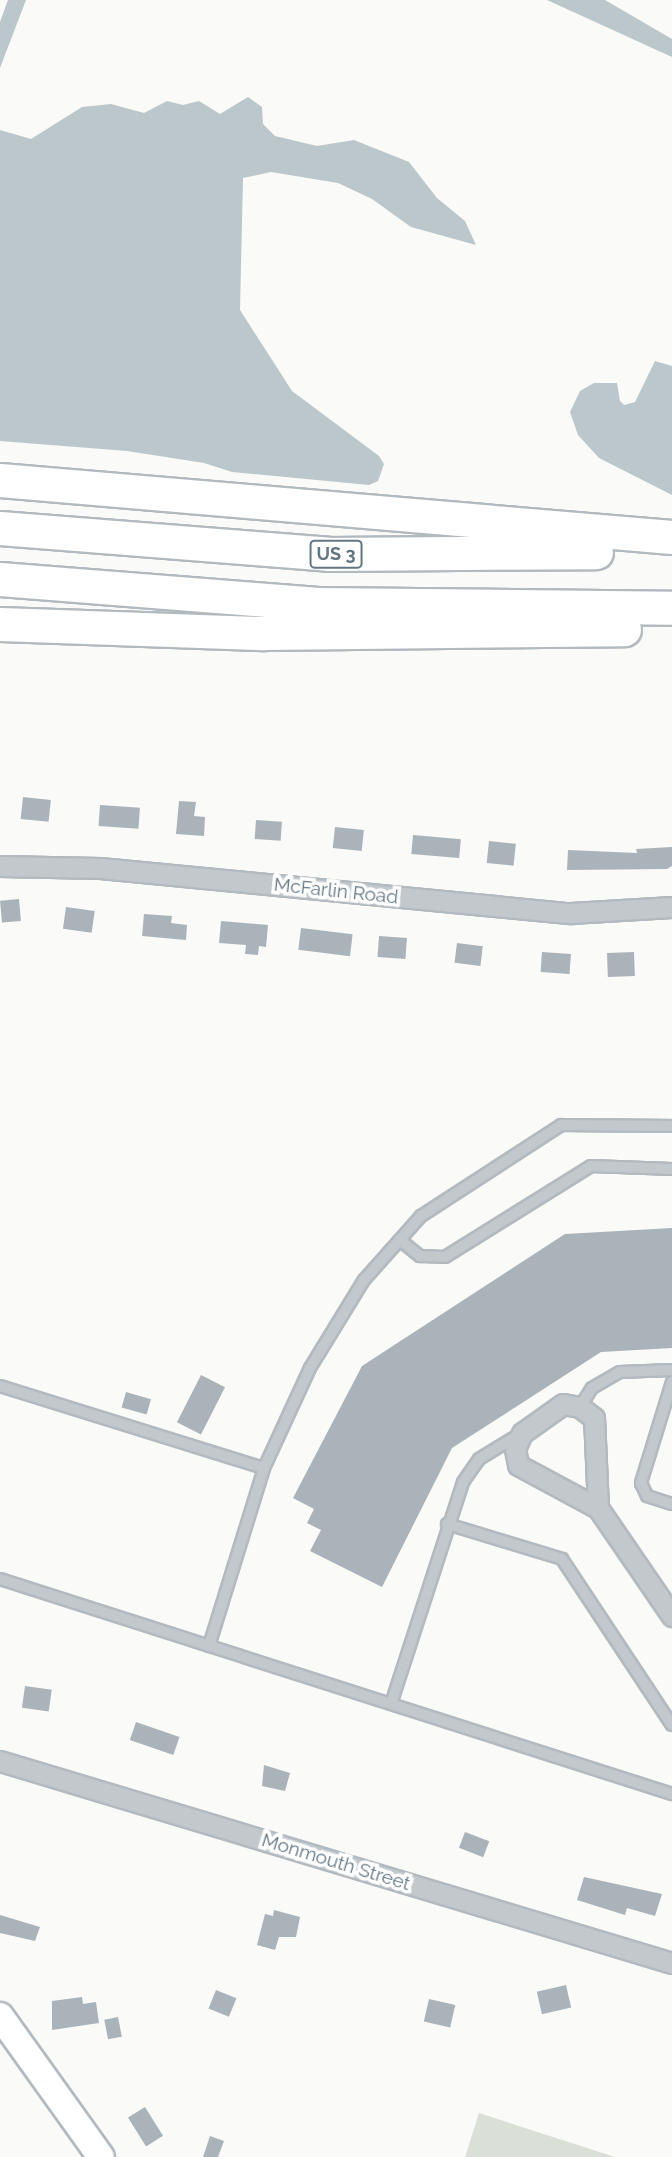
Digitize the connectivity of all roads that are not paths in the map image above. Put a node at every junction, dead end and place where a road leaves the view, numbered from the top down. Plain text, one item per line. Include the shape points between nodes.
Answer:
1 (0, 480) edge
2 (0, 528) edge
3 (672, 537) edge
4 (672, 550) edge
5 (0, 579) edge
6 (672, 608) edge
7 (0, 624) edge
8 (672, 626) edge
9 (0, 630) edge
10 (114, 630) junction
11 (0, 866) edge
12 (672, 907) edge
13 (672, 1126) edge
14 (672, 1169) edge
15 (400, 1240) junction
16 (672, 1370) edge
17 (672, 1382) edge
18 (0, 1386) edge
19 (580, 1406) junction
20 (522, 1433) junction
21 (264, 1468) junction
22 (672, 1504) edge
23 (598, 1508) junction
24 (447, 1524) junction
25 (0, 1579) edge
26 (672, 1616) edge
27 (209, 1646) junction
28 (391, 1704) junction
29 (672, 1725) edge
30 (0, 1761) edge
31 (672, 1794) edge
32 (672, 1963) edge
33 (0, 2017) edge
34 (101, 2157) edge

1 - 3 highway
2 - 4 highway, US 3 via 377,556
5 - 6 highway via 318,604
7 - 10 highway
8 - 10 highway via 565,633
9 - 10 highway
11 - 12 street, McFarlin Road via 100,868 571,913
13 - 15 lane via 561,1125 421,1216
14 - 15 lane via 591,1166 445,1257 420,1256
15 - 21 lane via 364,1280 310,1368
16 - 19 lane via 620,1372 593,1388
17 - 22 lane via 641,1482 647,1496
18 - 21 lane
19 - 20 street via 563,1404
19 - 23 street via 594,1418
20 - 23 street via 515,1449 518,1465
20 - 24 lane via 478,1459 463,1482
21 - 27 lane
23 - 26 street
24 - 28 lane
24 - 29 lane via 562,1559
25 - 27 lane
27 - 28 lane
28 - 31 lane
30 - 32 street, Monmouth Street
33 - 34 main road

